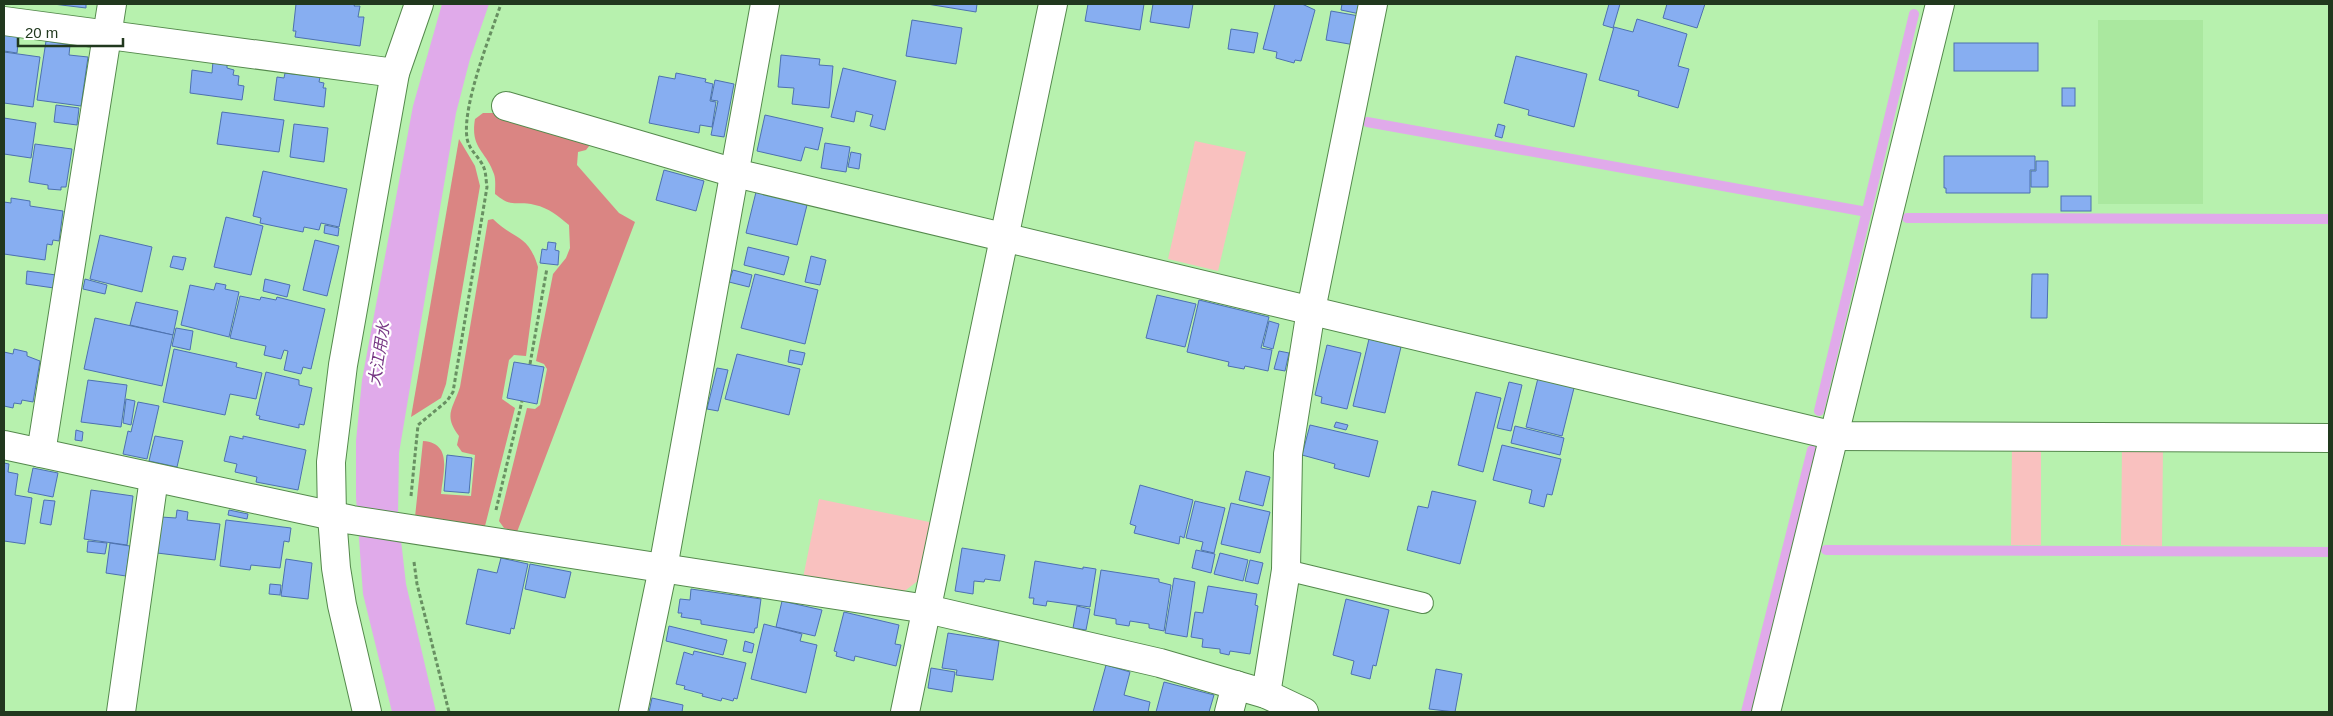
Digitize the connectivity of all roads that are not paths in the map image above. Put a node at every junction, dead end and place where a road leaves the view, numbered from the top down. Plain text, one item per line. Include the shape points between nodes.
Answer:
1 (112, 4) edge
2 (419, 4) edge
3 (765, 4) edge
4 (1053, 4) edge
5 (1373, 4) edge
6 (1940, 4) edge
7 (4, 21) edge
8 (107, 35) junction
9 (395, 73) junction
10 (506, 106) dead end
11 (734, 173) junction
12 (1004, 236) junction
13 (1311, 310) junction
14 (1834, 436) junction
15 (2329, 438) edge
16 (4, 445) edge
17 (41, 453) junction
18 (154, 478) junction
19 (342, 518) junction
20 (663, 568) junction
21 (1286, 570) junction
22 (1423, 603) dead end
23 (927, 609) junction
24 (1236, 685) junction
25 (1266, 694) junction
26 (122, 712) edge
27 (367, 712) edge
28 (633, 712) edge
29 (905, 712) edge
30 (1229, 712) edge
31 (1304, 712) edge
32 (1766, 712) edge

1 - 8 street
2 - 9 street
3 - 11 street
4 - 12 street
5 - 13 street
6 - 14 street
7 - 8 street
8 - 9 street
8 - 17 street
9 - 19 street via 342,365 331,462
10 - 11 street
11 - 12 street
11 - 20 street
12 - 13 street
12 - 23 street
13 - 14 street
13 - 21 street via 1288,454
14 - 15 street
14 - 32 street
16 - 17 street
17 - 18 street
18 - 19 street
18 - 26 street
19 - 20 street
19 - 27 street via 342,605
20 - 23 street
20 - 28 street
21 - 22 lane
21 - 25 street
23 - 24 street via 1160,663
23 - 29 street
24 - 25 street
24 - 30 street
25 - 31 street

